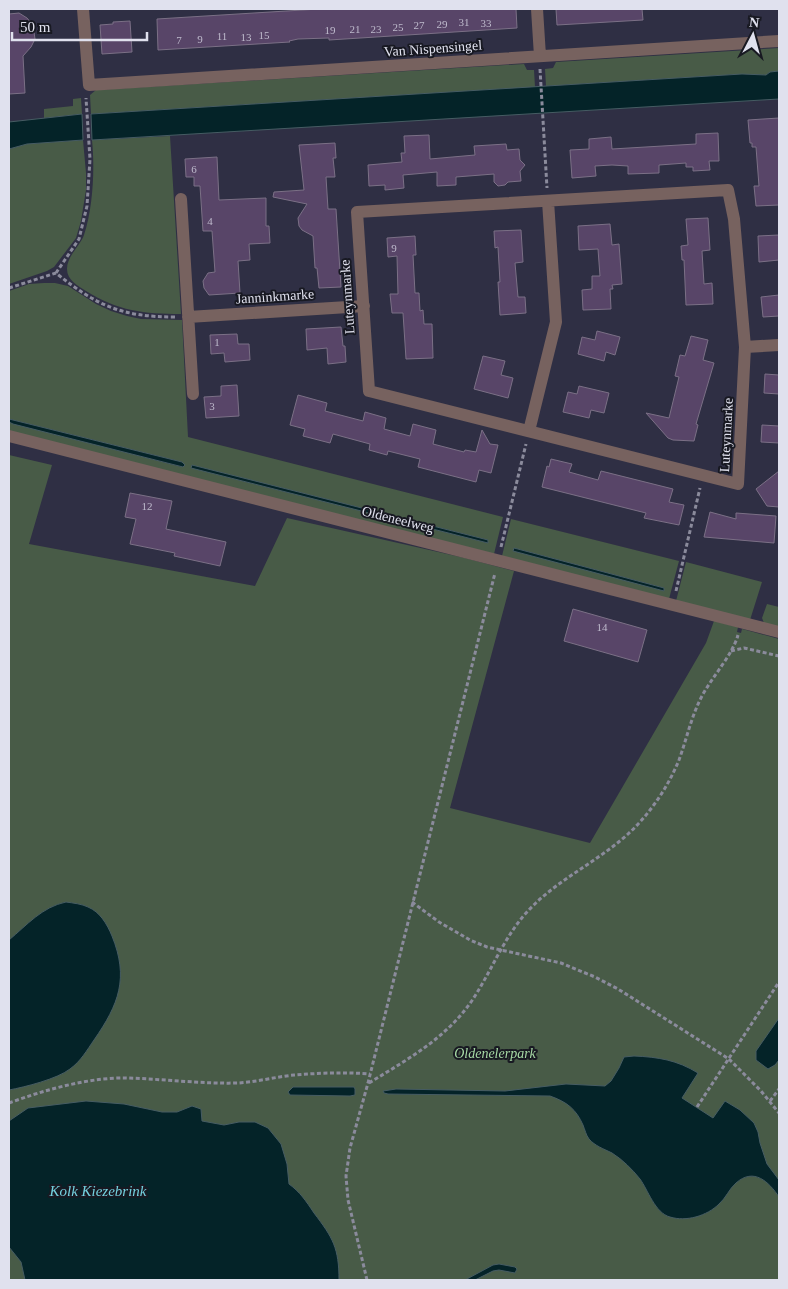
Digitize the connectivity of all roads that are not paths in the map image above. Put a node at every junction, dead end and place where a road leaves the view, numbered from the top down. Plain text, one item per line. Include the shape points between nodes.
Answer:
1 (83, 9) edge
2 (537, 9) edge
3 (779, 41) edge
4 (540, 56) junction
5 (181, 199) dead end
6 (548, 201) junction
7 (364, 306) junction
8 (188, 317) junction
9 (779, 344) edge
10 (745, 347) junction
11 (194, 394) dead end
12 (529, 431) junction
13 (9, 436) edge
14 (779, 632) edge

1 - 4 street, Van Nispensingel via 89,85
2 - 4 street
3 - 4 street, Van Nispensingel
5 - 8 street
6 - 7 street, Luteynmarke via 357,212
6 - 10 street, Luteynmarke via 728,190 734,219
6 - 12 street via 556,322
7 - 8 street, Janninkmarke
7 - 12 street, Luteynmarke via 369,391
8 - 11 street
9 - 10 street
10 - 12 street, Luteynmarke via 738,484
13 - 14 street, Oldeneelweg

